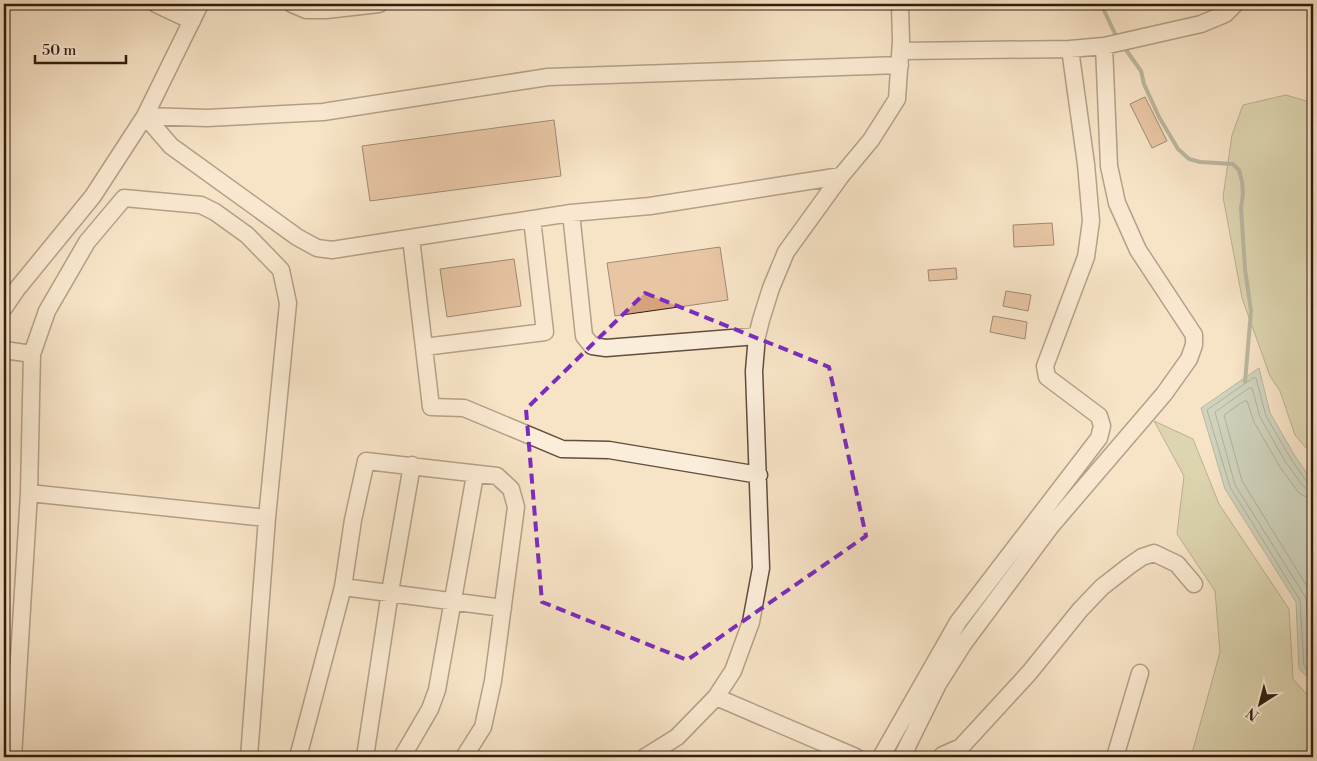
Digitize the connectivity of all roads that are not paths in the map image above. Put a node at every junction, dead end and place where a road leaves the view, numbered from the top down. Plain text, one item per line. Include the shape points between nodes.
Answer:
1 (156, 4) edge
2 (200, 4) edge
3 (292, 4) edge
4 (379, 4) edge
5 (900, 4) edge
6 (1235, 4) edge
7 (328, 7) edge
8 (192, 21) junction
9 (1104, 46) junction
10 (1070, 50) junction
11 (900, 58) junction
12 (145, 116) junction
13 (841, 176) junction
14 (571, 214) junction
15 (532, 219) junction
16 (411, 238) junction
17 (4, 308) edge
18 (757, 336) junction
19 (424, 347) junction
20 (4, 350) edge
21 (32, 354) junction
22 (412, 465) junction
23 (475, 475) junction
24 (759, 475) junction
25 (29, 493) junction
26 (267, 518) junction
27 (1194, 584) dead end
28 (343, 587) junction
29 (390, 592) junction
30 (452, 600) junction
31 (503, 608) junction
32 (1140, 673) dead end
33 (716, 697) junction
34 (12, 757) edge
35 (249, 757) edge
36 (298, 757) edge
37 (365, 757) edge
38 (402, 757) edge
39 (464, 757) edge
40 (645, 757) edge
41 (856, 757) edge
42 (881, 757) edge
43 (902, 757) edge
44 (941, 757) edge
45 (1115, 757) edge

1 - 8 street
2 - 8 street
3 - 7 street via 306,10
4 - 7 street
5 - 11 street
6 - 9 street via 1225,14 1201,24
8 - 12 street
9 - 10 street
9 - 43 street via 1109,166 1117,203 1138,250 1194,335 1192,352 1164,394 1051,526 964,642 938,684
10 - 11 street
10 - 42 street via 1091,221 1086,257 1044,366 1047,377 1099,416 1102,426 1099,438 958,622
11 - 12 street via 548,78 323,112 207,118
11 - 13 street via 897,99
12 - 16 street via 172,146 297,237 317,248 332,250
12 - 17 street via 93,196
13 - 14 street via 650,206
13 - 18 street via 786,252
14 - 15 street
14 - 18 street via 584,336 592,346 606,348
15 - 16 street
15 - 19 street via 545,332
16 - 19 street
18 - 24 street via 754,371
19 - 24 street via 431,407 464,408 562,449 609,450
20 - 21 street
21 - 25 street
21 - 26 street via 47,311 87,242 124,198 202,205 239,229 280,270 288,303
22 - 23 street
22 - 28 street via 366,461
22 - 29 street
23 - 30 street
23 - 31 street via 496,476 511,490 516,507
24 - 33 street via 761,568 752,613 733,671
25 - 26 street
25 - 34 street
26 - 35 street
27 - 44 street via 1177,564 1154,553 1128,566 1080,610 1029,673 961,747
28 - 29 street
28 - 36 street
29 - 30 street
29 - 37 street
30 - 31 street
30 - 38 street via 437,690 430,709
31 - 39 street via 484,727
32 - 45 street
33 - 40 street via 677,737
33 - 41 street

